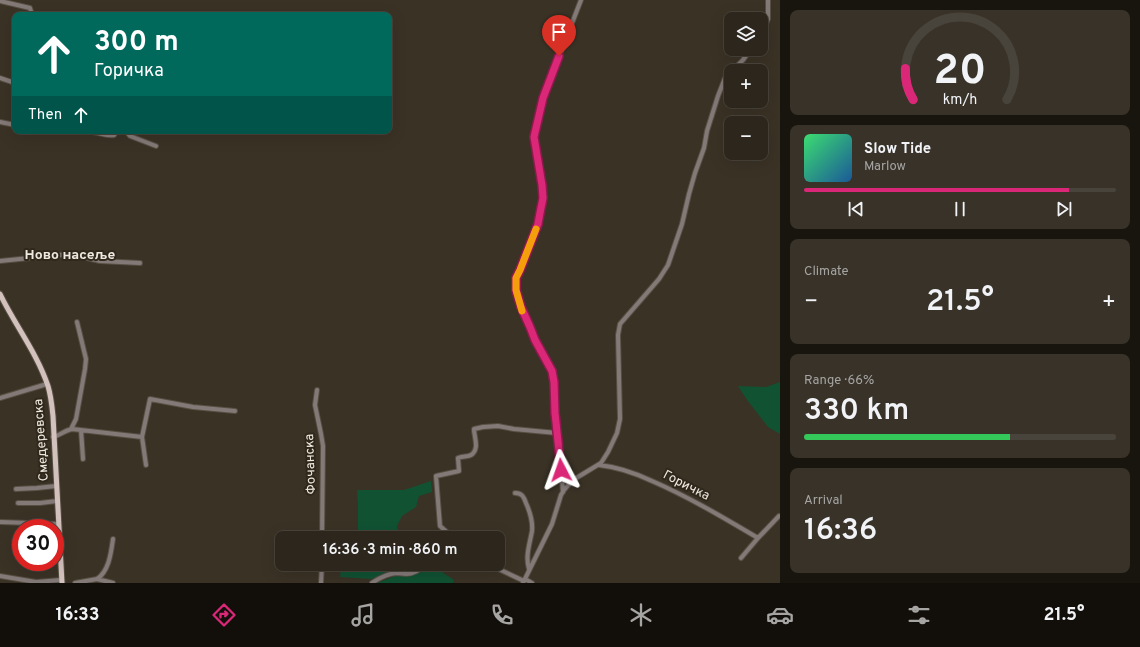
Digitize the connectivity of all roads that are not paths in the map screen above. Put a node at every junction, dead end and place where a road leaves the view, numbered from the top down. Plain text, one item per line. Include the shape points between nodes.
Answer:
1 (581, 0) edge
2 (768, 0) edge
3 (0, 1) edge
4 (31, 12) edge
5 (768, 12) edge
6 (746, 56) edge
7 (739, 64) edge
8 (0, 78) edge
9 (12, 82) edge
10 (724, 82) edge
11 (0, 122) edge
12 (12, 124) edge
13 (102, 134) edge
14 (115, 134) edge
15 (128, 134) edge
16 (156, 146) dead end
17 (0, 261) edge
18 (140, 263) dead end
19 (0, 294) edge
20 (77, 322) dead end
21 (47, 384) junction
22 (317, 390) dead end
23 (0, 398) edge
24 (235, 410) dead end
25 (71, 429) junction
26 (81, 430) junction
27 (557, 433) junction
28 (53, 437) junction
29 (142, 437) junction
30 (83, 459) dead end
31 (146, 465) dead end
32 (599, 465) junction
33 (56, 486) junction
34 (16, 489) dead end
35 (563, 492) junction
36 (516, 493) dead end
37 (57, 501) junction
38 (18, 503) dead end
39 (779, 516) dead end
40 (58, 519) edge
41 (0, 522) edge
42 (12, 522) edge
43 (322, 531) edge
44 (446, 531) edge
45 (758, 538) junction
46 (113, 539) dead end
47 (741, 558) dead end
48 (529, 569) junction
49 (61, 571) edge
50 (322, 571) edge
51 (417, 571) edge
52 (503, 571) edge
53 (0, 576) edge
54 (97, 579) junction
55 (524, 581) edge
56 (62, 582) edge
57 (91, 582) edge
58 (75, 583) edge
59 (113, 583) edge
60 (321, 583) edge
61 (372, 583) edge
62 (532, 583) edge

1 - 27 street via 543,98 534,137 543,198 538,224 516,278 516,290 521,307 552,371
2 - 5 street
3 - 4 street via 30,8
6 - 7 street
8 - 9 street
10 - 32 street via 707,131 668,265 620,326 619,425 605,459
11 - 12 street
13 - 14 street
15 - 16 street
17 - 18 street via 70,254 100,261
19 - 21 main road, Смедеревска
20 - 25 street via 86,358 76,419
21 - 23 street
21 - 28 main road, Смедеревска via 52,407
22 - 43 street, Фочанска via 315,405 323,446
24 - 29 street via 193,407 150,399
25 - 26 street
25 - 28 street
26 - 29 street
26 - 30 street
27 - 35 street
27 - 44 street via 498,426 475,428 475,450 471,455 458,458 459,471 436,476 440,526
28 - 33 main road, Смедеревска
29 - 31 street
32 - 35 street via 573,480
32 - 45 street, Горичка via 625,470 661,484
33 - 34 street
33 - 37 main road, Смедеревска
35 - 48 street via 552,524
36 - 48 street via 524,497 532,519 527,556
37 - 38 street
37 - 40 main road, Смедеревска
39 - 45 street
41 - 42 street
45 - 47 street
46 - 54 street via 104,573
48 - 55 street
49 - 56 main road, Смедеревска
50 - 60 street
51 - 61 street via 407,574 394,573
52 - 55 street
53 - 56 street via 36,582
54 - 57 street
54 - 59 street
55 - 62 street
57 - 58 street

